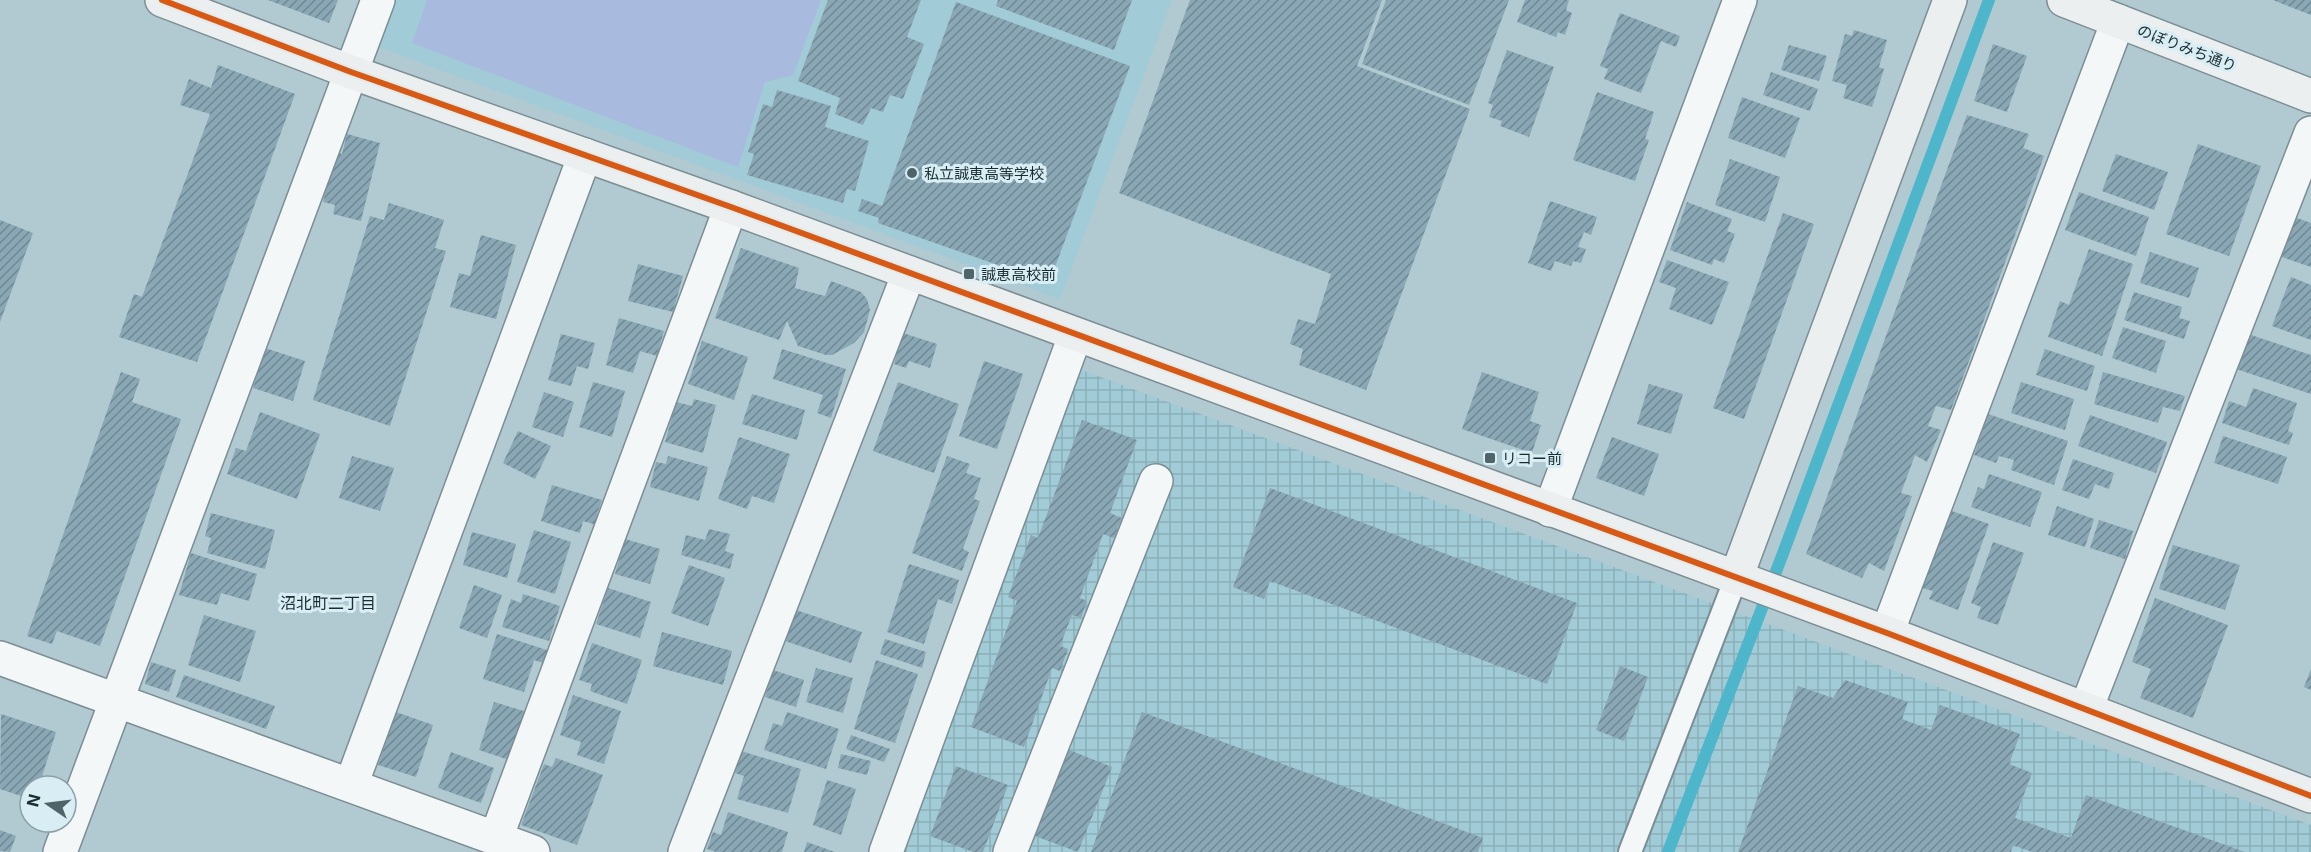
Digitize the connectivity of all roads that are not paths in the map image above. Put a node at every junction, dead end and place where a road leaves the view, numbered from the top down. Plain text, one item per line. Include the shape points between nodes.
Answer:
1 (162, 0) edge
2 (378, 0) edge
3 (1740, 0) edge
4 (1950, 0) edge
5 (2064, 0) edge
6 (2118, 21) junction
7 (351, 72) junction
8 (2311, 96) edge
9 (2311, 133) edge
10 (585, 155) junction
11 (731, 207) junction
12 (909, 273) junction
13 (1075, 336) junction
14 (1156, 481) dead end
15 (1550, 510) junction
16 (1736, 578) junction
17 (1887, 633) junction
18 (0, 657) edge
19 (115, 699) junction
20 (2086, 709) junction
21 (351, 785) junction
22 (2311, 796) edge
23 (496, 838) junction
24 (60, 852) edge
25 (533, 852) edge
26 (685, 852) edge
27 (886, 852) edge
28 (1010, 852) edge
29 (1630, 852) edge

1 - 7 street
2 - 7 street
3 - 15 street
4 - 16 street
5 - 6 street, のぼりみち通り
6 - 8 street, のぼりみち通り
6 - 17 street
7 - 10 street
7 - 19 street
9 - 20 street
10 - 11 street
10 - 21 street
11 - 12 street
11 - 23 street
12 - 13 street
12 - 26 street
13 - 15 street
13 - 27 street
14 - 28 street
15 - 16 street
16 - 17 street
16 - 29 lane
17 - 20 street
18 - 19 street
19 - 21 street
19 - 24 street
20 - 22 street
21 - 23 street
23 - 25 street

